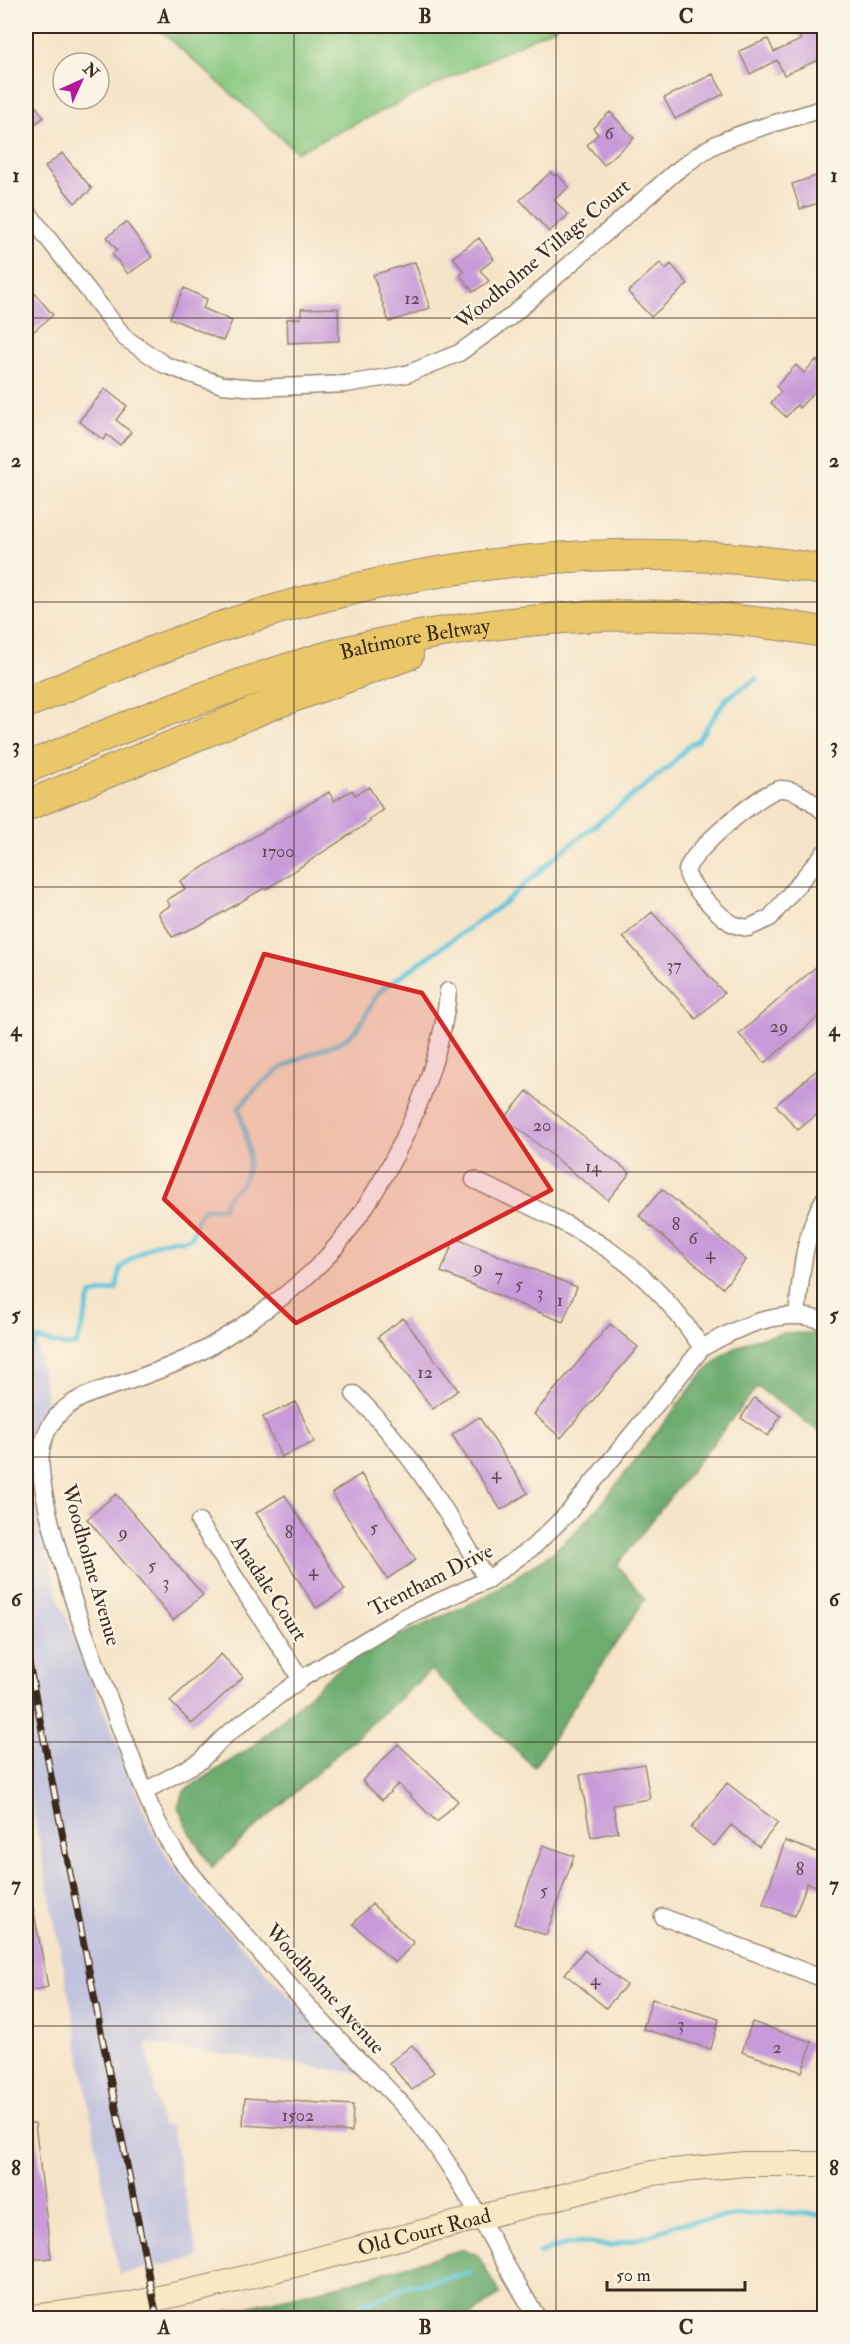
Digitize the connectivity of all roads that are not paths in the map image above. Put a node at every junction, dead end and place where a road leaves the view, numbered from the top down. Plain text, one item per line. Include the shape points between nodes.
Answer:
1 (825, 108) edge
2 (26, 210) edge
3 (825, 570) edge
4 (502, 624) junction
5 (825, 632) edge
6 (129, 660) junction
7 (26, 689) edge
8 (26, 703) edge
9 (26, 768) edge
10 (26, 806) edge
11 (825, 812) edge
12 (825, 853) edge
13 (448, 991) dead end
14 (474, 1180) dead end
15 (825, 1199) edge
16 (797, 1316) junction
17 (825, 1321) edge
18 (702, 1348) junction
19 (354, 1394) dead end
20 (199, 1522) dead end
21 (487, 1580) junction
22 (301, 1679) junction
23 (145, 1791) junction
24 (663, 1917) dead end
25 (825, 1979) edge
26 (825, 2164) edge
27 (478, 2216) junction
28 (26, 2318) edge
29 (538, 2319) edge

1 - 2 street, Woodholme Village Court via 719,142 699,155 510,317 459,353 407,374 346,384 257,388 222,385 165,365 124,338
3 - 6 highway via 731,559 640,555 578,556 433,571 241,620
4 - 5 highway, Baltimore Beltway via 578,615 698,615
4 - 9 highway, Baltimore Beltway via 347,651 261,676 148,717
4 - 10 highway via 271,705
6 - 7 highway
6 - 8 highway
11 - 12 street via 807,797 773,790 756,799 699,852 688,864 686,873 731,923 748,928 770,918
13 - 23 street, Woodholme Avenue via 434,1067 421,1099 369,1200 346,1235 283,1297 204,1349 72,1403 50,1427 42,1446 40,1468 66,1576
14 - 18 street via 573,1227 616,1253 664,1296
15 - 16 street via 809,1235
16 - 17 street, Trentham Drive
16 - 18 street, Trentham Drive via 744,1324
18 - 21 street, Trentham Drive via 568,1513 534,1547
19 - 21 street via 380,1419 410,1458
20 - 22 street, Anadale Court
21 - 22 street, Trentham Drive via 392,1624
22 - 23 street, Trentham Drive via 226,1735 200,1761
23 - 27 street, Woodholme Avenue via 171,1846 190,1873 308,2008 417,2121 445,2158
24 - 25 street
26 - 27 main road, Old Court Road via 745,2164 652,2173
27 - 28 main road, Old Court Road via 205,2288 128,2305
27 - 29 street, Woodholme Avenue

